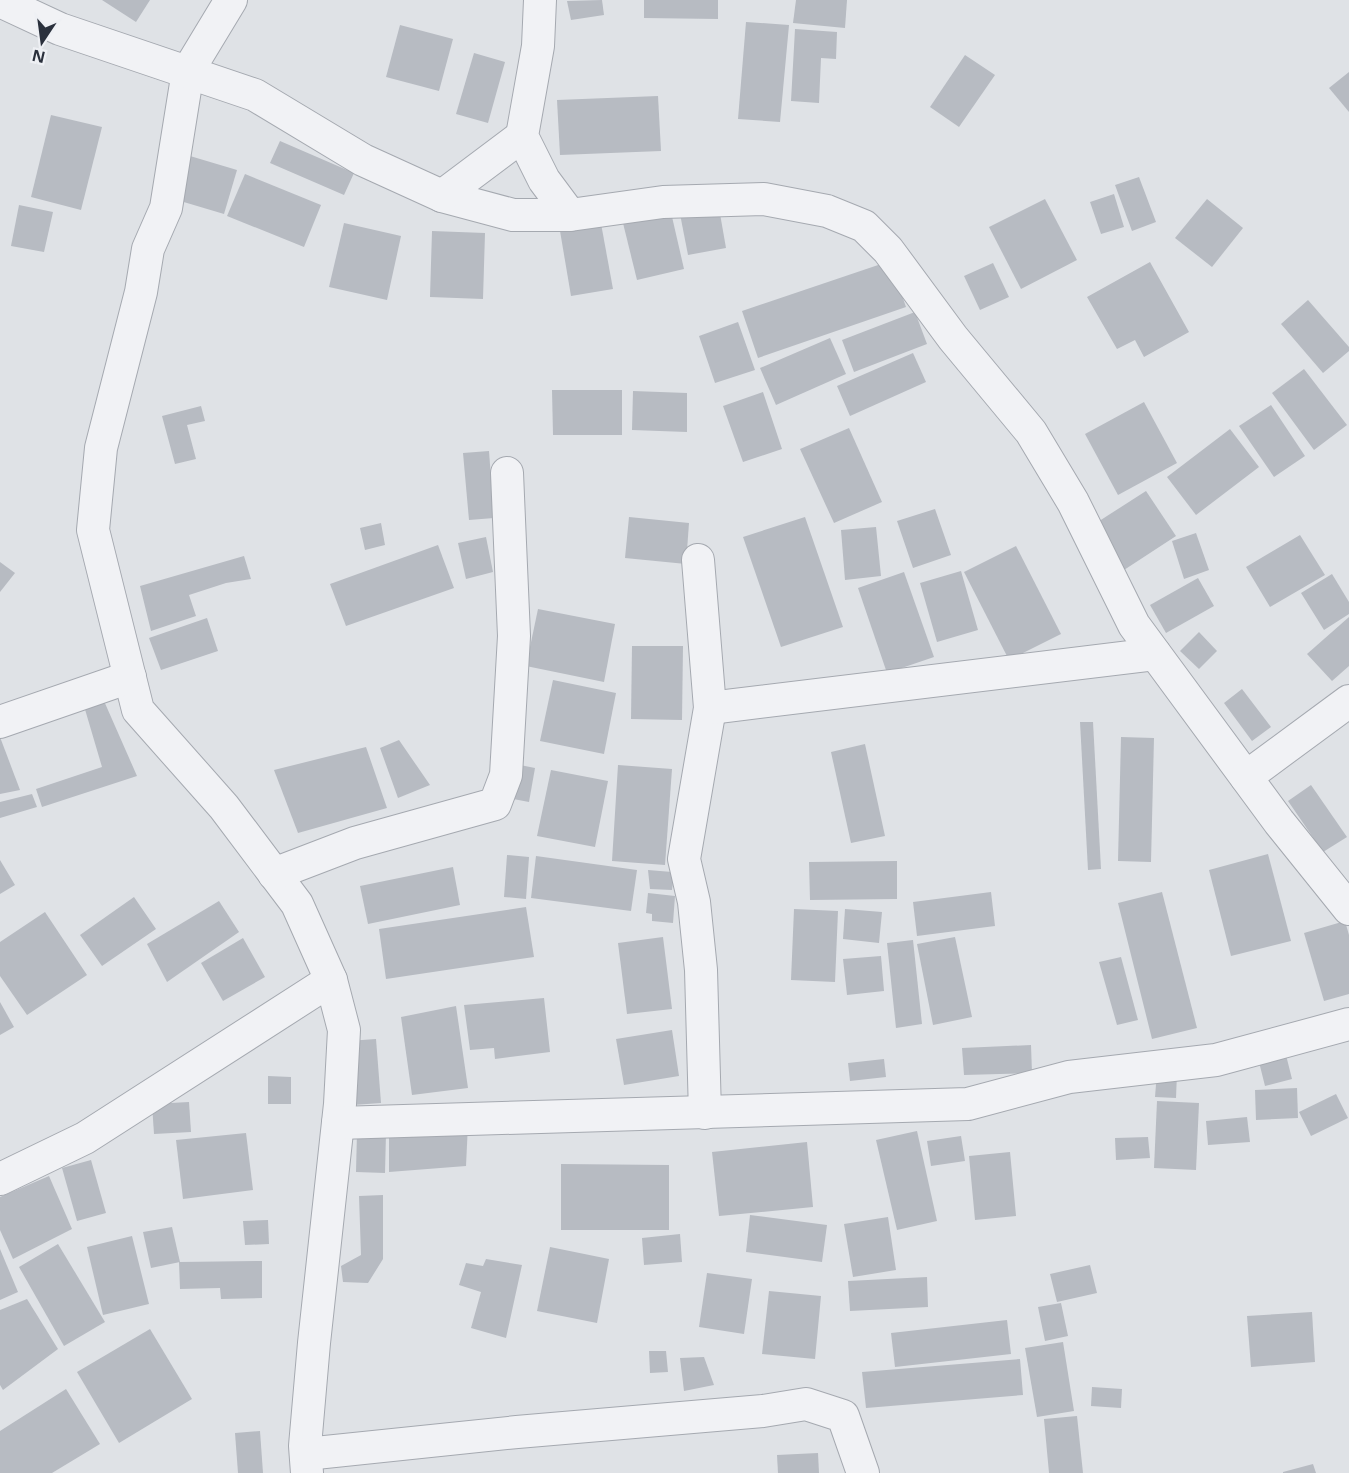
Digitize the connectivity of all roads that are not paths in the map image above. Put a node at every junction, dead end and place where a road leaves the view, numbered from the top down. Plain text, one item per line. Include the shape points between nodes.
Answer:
1 (231, 0) edge
2 (540, 0) edge
3 (0, 1) edge
4 (188, 71) junction
5 (522, 136) junction
6 (442, 196) junction
7 (570, 215) junction
8 (507, 473) dead end
9 (698, 560) dead end
10 (1155, 654) junction
11 (130, 677) junction
12 (1349, 701) edge
13 (710, 708) junction
14 (0, 723) edge
15 (1246, 777) junction
16 (274, 874) junction
17 (1349, 909) edge
18 (331, 980) junction
19 (1349, 1024) edge
20 (705, 1113) junction
21 (338, 1123) junction
22 (0, 1179) edge
23 (307, 1464) edge
24 (863, 1473) edge

1 - 4 street
2 - 5 street via 538,46
3 - 4 street via 60,29
4 - 6 street via 255,95 363,160
4 - 11 street via 166,208 148,249 141,292 100,448 93,530
5 - 6 street
5 - 7 street via 544,180
6 - 7 street via 513,215
7 - 10 street via 663,202 764,199 826,211 864,226 888,250 953,338 1031,432 1073,502 1134,625
8 - 16 street via 514,636 506,774 495,804 356,843
9 - 13 street
10 - 13 street
10 - 15 street
11 - 14 street
11 - 16 street via 138,710 224,807
12 - 15 street
13 - 20 street via 684,859 694,902 701,970
15 - 17 street
16 - 18 street via 297,904
18 - 21 street via 344,1030
18 - 22 street via 85,1138
19 - 20 street via 1216,1060 1069,1077 968,1104
20 - 21 street
21 - 23 street via 314,1343
23 - 24 street via 517,1432 763,1412 806,1404 843,1416

